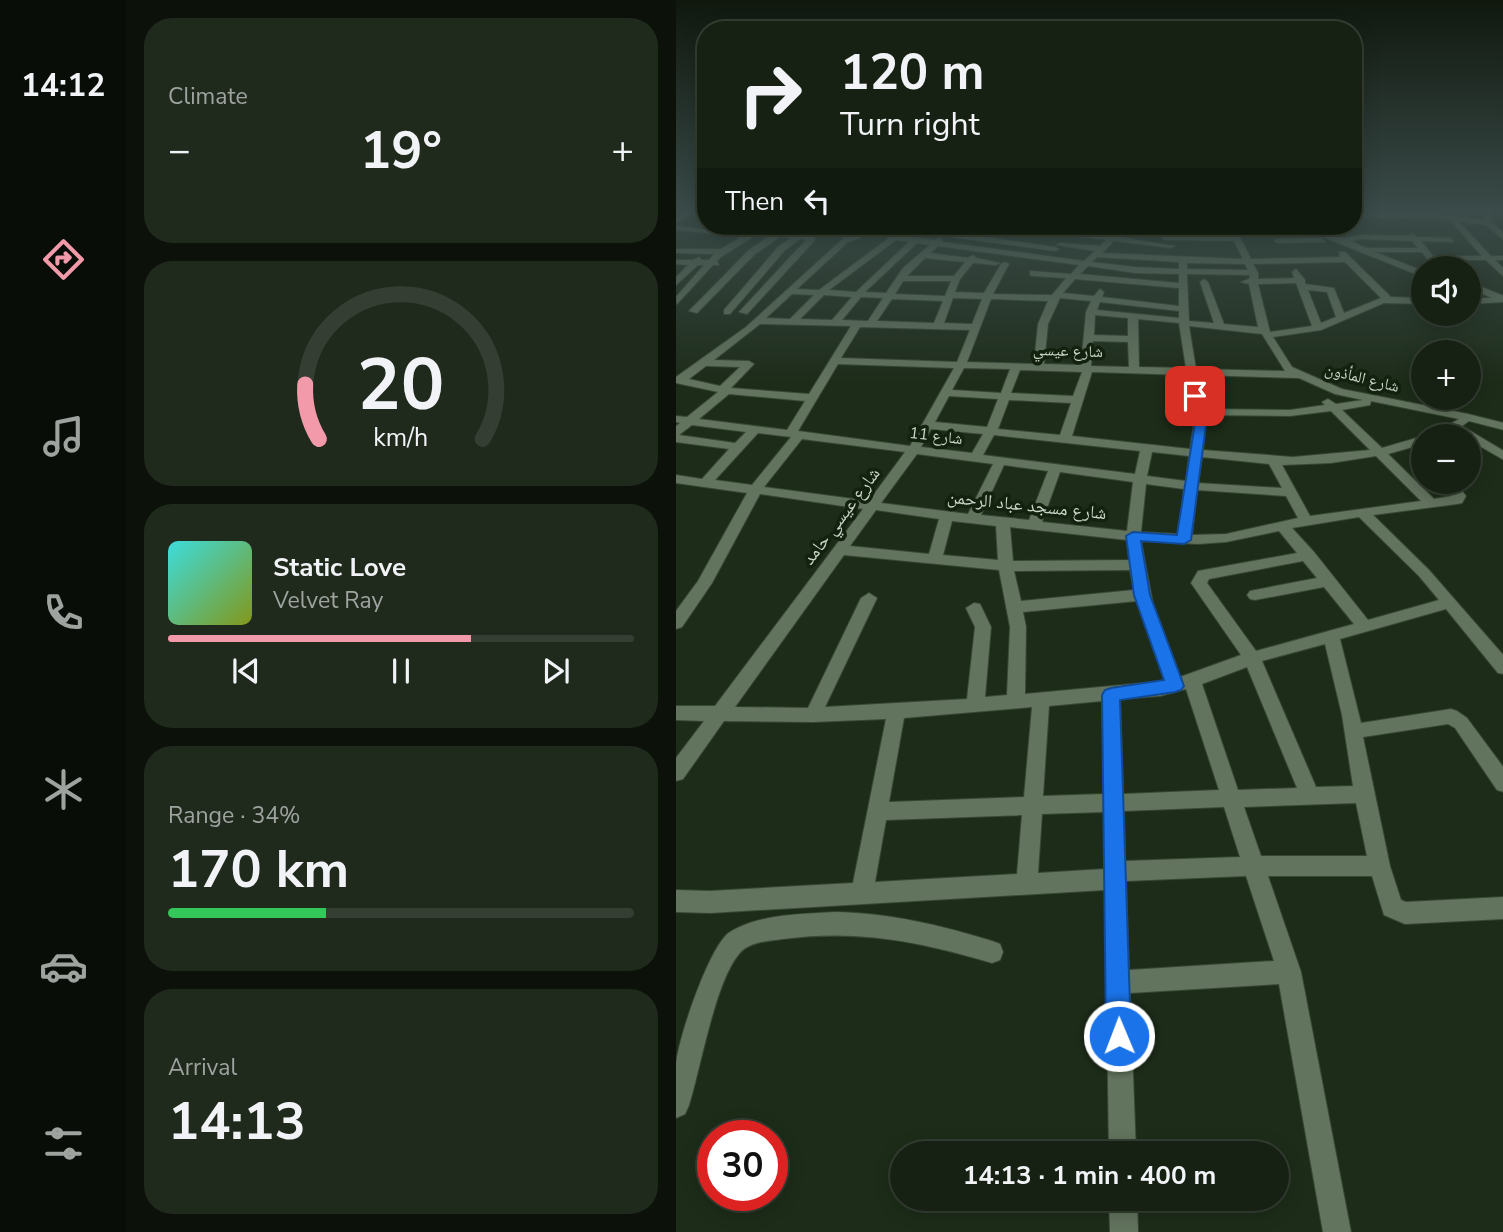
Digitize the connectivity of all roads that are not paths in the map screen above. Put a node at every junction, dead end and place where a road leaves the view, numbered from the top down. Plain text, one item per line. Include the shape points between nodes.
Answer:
1 (689, 268) edge
2 (720, 268) edge
3 (724, 268) edge
4 (765, 268) edge
5 (783, 268) edge
6 (814, 268) edge
7 (850, 268) edge
8 (885, 268) edge
9 (910, 268) edge
10 (964, 268) edge
11 (1007, 268) edge
12 (1082, 268) edge
13 (1116, 268) edge
14 (1152, 268) edge
15 (1180, 268) edge
16 (1189, 268) edge
17 (1219, 268) edge
18 (1251, 268) edge
19 (1294, 268) edge
20 (1357, 268) edge
21 (1032, 269) joint
22 (1119, 269) junction
23 (1183, 270) junction
24 (1151, 272) junction
25 (1254, 277) junction
26 (901, 278) junction
27 (1073, 278) junction
28 (1222, 278) junction
29 (956, 279) junction
30 (1108, 281) junction
31 (676, 282) edge
32 (1204, 282) junction
33 (1144, 284) junction
34 (1303, 284) junction
35 (1481, 285) edge
36 (1504, 285) edge
37 (1481, 290) edge
38 (789, 291) junction
39 (820, 292) junction
40 (858, 294) junction
41 (891, 296) junction
42 (988, 296) junction
43 (948, 297) junction
44 (1024, 297) junction
45 (1057, 297) junction
46 (759, 298) junction
47 (779, 299) junction
48 (1095, 299) junction
49 (1388, 299) junction
50 (1411, 300) edge
51 (1481, 300) edge
52 (1504, 300) edge
53 (1141, 304) junction
54 (676, 307) edge
55 (708, 308) junction
56 (727, 312) junction
57 (744, 312) junction
58 (1091, 312) junction
59 (765, 313) junction
60 (1133, 316) junction
61 (1184, 318) junction
62 (1341, 318) junction
63 (757, 321) junction
64 (792, 322) junction
65 (835, 323) junction
66 (857, 324) junction
67 (871, 324) junction
68 (938, 326) junction
69 (976, 327) junction
70 (1220, 327) junction
71 (1318, 328) junction
72 (1265, 333) junction
73 (1088, 338) junction
74 (1134, 339) junction
75 (836, 361) junction
76 (707, 363) junction
77 (961, 364) junction
78 (1017, 365) junction
79 (1039, 366) junction
80 (1087, 368) junction
81 (1134, 370) junction
82 (1191, 372) junction
83 (1298, 375) junction
84 (678, 380) edge
85 (1311, 381) junction
86 (725, 389) junction
87 (947, 393) junction
88 (1007, 396) junction
89 (814, 398) junction
90 (1079, 400) junction
91 (1386, 401) junction
92 (1331, 406) junction
93 (1201, 412) junction
94 (1468, 417) junction
95 (683, 420) edge
96 (1459, 424) edge
97 (929, 425) junction
98 (1504, 427) edge
99 (755, 429) junction
100 (992, 431) junction
101 (676, 432) edge
102 (795, 434) junction
103 (676, 438) edge
104 (1065, 439) junction
105 (1481, 442) edge
106 (738, 447) junction
107 (1411, 447) edge
108 (1147, 448) junction
109 (914, 449) junction
110 (1381, 452) junction
111 (1196, 454) junction
112 (1504, 456) edge
113 (976, 457) junction
114 (1000, 461) junction
115 (1274, 461) junction
116 (1056, 468) junction
117 (1411, 477) edge
118 (1407, 478) junction
119 (676, 479) edge
120 (1140, 479) junction
121 (705, 483) junction
122 (1192, 486) junction
123 (756, 490) junction
124 (1290, 492) junction
125 (1457, 494) edge
126 (1432, 504) junction
127 (875, 506) junction
128 (1362, 512) junction
129 (947, 516) junction
130 (973, 519) junction
131 (1306, 520) junction
132 (1003, 522) junction
133 (1282, 525) junction
134 (1034, 526) junction
135 (1133, 536) junction
136 (1184, 540) junction
137 (839, 550) junction
138 (1309, 555) junction
139 (934, 561) junction
140 (1136, 565) junction
141 (1006, 566) junction
142 (1328, 581) junction
143 (1142, 595) junction
144 (1255, 595) dead end
145 (869, 598) dead end
146 (1449, 603) junction
147 (1013, 607) junction
148 (974, 608) dead end
149 (676, 624) edge
150 (1365, 627) junction
151 (1331, 636) junction
152 (1252, 658) junction
153 (1504, 668) edge
154 (1184, 683) junction
155 (1111, 695) junction
156 (1041, 700) junction
157 (1016, 702) junction
158 (975, 706) junction
159 (896, 712) junction
160 (676, 713) edge
161 (718, 714) junction
162 (813, 715) junction
163 (1354, 731) junction
164 (676, 773) edge
165 (1504, 784) edge
166 (1309, 794) junction
167 (1364, 794) junction
168 (1230, 798) junction
169 (1114, 802) junction
170 (1032, 805) junction
171 (876, 811) junction
172 (1255, 866) junction
173 (1379, 866) junction
174 (1115, 875) junction
175 (1027, 883) junction
176 (862, 892) junction
177 (676, 901) edge
178 (1504, 908) edge
179 (992, 952) dead end
180 (1289, 972) junction
181 (1117, 982) junction
182 (676, 1105) edge
183 (1122, 1141) edge
184 (1123, 1211) edge
185 (1124, 1232) edge
186 (1337, 1232) edge

1 - 31 street
2 - 54 street
3 - 55 street
4 - 56 street
5 - 46 street
6 - 38 street
7 - 39 street
8 - 40 street
9 - 26 street
10 - 29 street
11 - 42 street, شارع عيسي حامد
12 - 27 street
13 - 22 street
14 - 24 street
15 - 23 street
16 - 23 street
17 - 28 street
18 - 25 street, شارع المأذون
19 - 34 street
20 - 49 street
21 - 27 street
21 - 44 street
22 - 24 street
22 - 30 street
23 - 24 street
23 - 28 street
23 - 32 street
23 - 33 street
23 - 61 street
25 - 28 street
25 - 34 street
25 - 72 street, شارع المأذون
26 - 29 street
26 - 41 street
27 - 30 street
27 - 45 street
28 - 32 street
29 - 43 street
30 - 33 street
30 - 48 street
32 - 70 street
33 - 53 street
34 - 62 street via 1331,290
34 - 71 street
35 - 36 street
37 - 52 street
38 - 39 street
38 - 47 street
39 - 40 street
39 - 64 street
40 - 41 street
40 - 65 street
41 - 43 street
41 - 67 street
42 - 43 street
42 - 44 street
42 - 69 street, شارع عيسي حامد
43 - 68 street
44 - 45 street
45 - 48 street
45 - 79 street via 1046,313
46 - 47 street
46 - 57 street
47 - 59 street
48 - 53 street
48 - 58 street
49 - 50 street
49 - 62 street
51 - 52 street
53 - 61 street
54 - 55 street
54 - 55 street
55 - 56 street
56 - 57 street
57 - 59 street
58 - 60 street
58 - 73 street
59 - 63 street
60 - 61 street
60 - 74 street
61 - 70 street
61 - 82 street
62 - 71 street
63 - 64 street
63 - 76 street
64 - 65 street
65 - 66 street
66 - 67 street
66 - 75 street
67 - 68 street
68 - 69 street
69 - 77 street, شارع عيسي حامد
70 - 72 street
71 - 72 street
72 - 83 street, شارع المأذون via 1285,366
73 - 74 street
73 - 80 street
74 - 81 street
75 - 77 street, شارع عيسي
75 - 89 street
76 - 84 street
76 - 86 street via 749,363
77 - 78 street, شارع عيسي
77 - 87 street, شارع عيسي حامد
78 - 79 street, شارع عيسي
78 - 88 street
79 - 80 street, شارع عيسي
80 - 81 street, شارع عيسي
80 - 90 street
81 - 82 street, شارع عيسي
82 - 83 street, شارع عيسي
82 - 93 street
83 - 85 street, شارع المأذون
84 - 86 street
85 - 91 street, شارع المأذون
85 - 92 street
86 - 89 street via 768,397
86 - 95 street
87 - 88 street
87 - 97 street, شارع عيسي حامد
88 - 90 street
88 - 100 street
89 - 102 street
90 - 104 street
91 - 92 street
91 - 94 street, شارع المأذون
92 - 93 street via 1282,414
92 - 110 street
93 - 111 street
94 - 96 street
94 - 98 street, شارع المأذون
95 - 99 street, شارع 11
95 - 101 street
97 - 100 street
97 - 109 street, شارع عيسي حامد
99 - 102 street, شارع 11
99 - 106 street
100 - 104 street
100 - 113 street
102 - 109 street, شارع 11
102 - 123 street
103 - 106 street
104 - 108 street
105 - 112 street
106 - 121 street
107 - 110 street
108 - 111 street
108 - 120 street
109 - 113 street, شارع 11
109 - 127 street, شارع عيسي حامد
110 - 115 street
110 - 118 street
111 - 115 street
111 - 122 street
113 - 114 street, شارع 11
114 - 116 street, شارع 11
114 - 130 street
115 - 124 street
116 - 120 street, شارع 11
116 - 134 street
117 - 118 street
118 - 126 street
119 - 121 street, شارع مسجد عباد الرحمن
120 - 122 street, شارع 11
120 - 135 street
121 - 123 street, شارع مسجد عباد الرحمن
122 - 124 street, شارع 11
122 - 136 street
123 - 127 street, شارع مسجد عباد الرحمن
123 - 149 street
124 - 131 street
125 - 126 street, شارع مسجد عباد الرحمن via 1457,500
126 - 128 street, شارع مسجد عباد الرحمن
127 - 129 street, شارع مسجد عباد الرحمن
127 - 137 street, شارع عيسي حامد
128 - 131 street, شارع مسجد عباد الرحمن
128 - 146 street
129 - 130 street, شارع مسجد عباد الرحمن
129 - 139 street
130 - 132 street, شارع مسجد عباد الرحمن
131 - 133 street, شارع مسجد عباد الرحمن
132 - 134 street, شارع مسجد عباد الرحمن
132 - 141 street
133 - 136 street, شارع مسجد عباد الرحمن via 1226,538
133 - 138 street
134 - 135 street, شارع مسجد عباد الرحمن
135 - 136 street, شارع مسجد عباد الرحمن
135 - 140 street
137 - 139 street
137 - 161 street, شارع عيسي حامد
138 - 142 street
138 - 152 street via 1199,578 1203,592
139 - 141 street
140 - 141 street
140 - 143 street
141 - 147 street
142 - 144 street
142 - 150 street
143 - 147 street
143 - 154 street
145 - 162 street
146 - 150 street
146 - 153 street
147 - 157 street via 1020,649
148 - 158 street via 983,627
150 - 151 street
151 - 152 street
151 - 163 street
152 - 154 street
152 - 166 street
154 - 155 street
154 - 168 street
155 - 156 street
155 - 169 street
156 - 157 street
156 - 170 street
157 - 158 street
158 - 159 street
159 - 162 street
159 - 171 street
160 - 161 street
161 - 162 street
161 - 164 street, شارع عيسي حامد
163 - 165 street via 1451,716 1461,723
163 - 167 street
166 - 167 street
166 - 168 street
167 - 173 street
168 - 169 street
168 - 172 street
169 - 170 street
169 - 174 street
170 - 171 street
170 - 175 street
171 - 176 street
172 - 173 street
172 - 174 street
172 - 180 street
173 - 178 street via 1389,901 1400,913
174 - 175 street
174 - 181 street
175 - 176 street
176 - 177 street
179 - 182 street via 883,924 842,923 749,934 731,945 719,967
180 - 181 street
180 - 186 street
181 - 183 street
184 - 185 street

